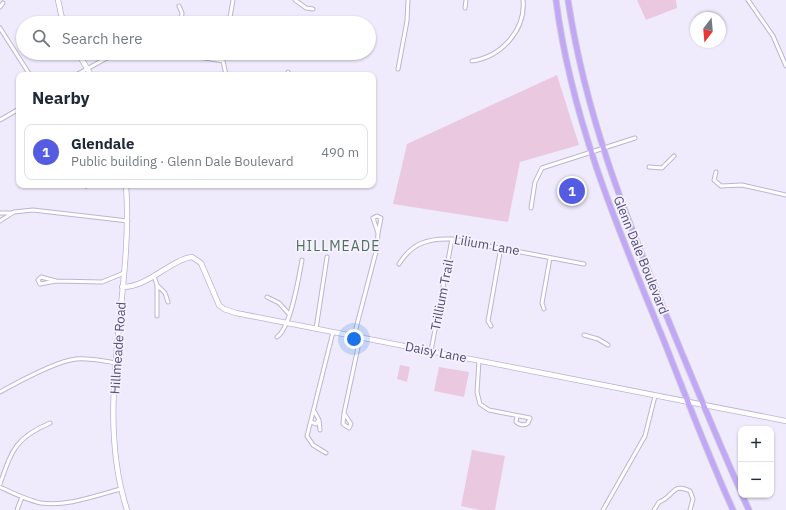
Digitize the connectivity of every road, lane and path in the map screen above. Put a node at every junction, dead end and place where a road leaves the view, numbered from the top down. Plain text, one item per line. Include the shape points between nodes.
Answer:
1 (58, 0) edge
2 (233, 0) edge
3 (295, 0) edge
4 (408, 0) edge
5 (466, 0) edge
6 (523, 0) edge
7 (556, 0) edge
8 (568, 0) edge
9 (748, 0) edge
10 (3, 3) dead end
11 (179, 6) dead end
12 (0, 7) edge
13 (465, 8) dead end
14 (313, 9) dead end
15 (61, 16) edge
16 (182, 16) edge
17 (230, 16) edge
18 (0, 28) edge
19 (16, 53) edge
20 (20, 60) edge
21 (82, 60) edge
22 (105, 60) edge
23 (217, 60) edge
24 (223, 61) joint
25 (472, 61) dead end
26 (786, 66) edge
27 (87, 68) junction
28 (398, 69) dead end
29 (28, 72) edge
30 (81, 72) edge
31 (89, 72) edge
32 (225, 72) edge
33 (16, 111) edge
34 (0, 120) edge
35 (635, 138) dead end
36 (602, 148) junction
37 (591, 153) junction
38 (674, 156) dead end
39 (649, 167) dead end
40 (716, 172) dead end
41 (126, 188) edge
42 (786, 195) edge
43 (531, 208) dead end
44 (0, 213) edge
45 (12, 213) junction
46 (0, 221) edge
47 (128, 221) junction
48 (378, 233) junction
49 (452, 239) junction
50 (501, 247) junction
51 (327, 257) dead end
52 (550, 258) junction
53 (302, 260) dead end
54 (399, 264) dead end
55 (584, 264) dead end
56 (124, 273) junction
57 (154, 276) junction
58 (56, 281) junction
59 (157, 285) junction
60 (122, 288) junction
61 (267, 297) dead end
62 (168, 302) dead end
63 (544, 309) dead end
64 (289, 314) junction
65 (158, 316) dead end
66 (286, 323) junction
67 (491, 326) dead end
68 (316, 329) junction
69 (332, 332) junction
70 (584, 335) dead end
71 (354, 336) junction
72 (277, 337) dead end
73 (360, 338) junction
74 (608, 345) dead end
75 (431, 351) junction
76 (478, 361) junction
77 (117, 363) junction
78 (0, 392) edge
79 (654, 396) junction
80 (689, 403) junction
81 (703, 405) junction
82 (313, 410) junction
83 (344, 413) dead end
84 (517, 416) junction
85 (319, 420) junction
86 (786, 421) edge
87 (311, 422) junction
88 (50, 423) dead end
89 (320, 430) dead end
90 (326, 453) dead end
91 (738, 485) edge
92 (0, 486) edge
93 (121, 489) junction
94 (22, 497) junction
95 (743, 498) edge
96 (17, 510) edge
97 (128, 510) edge
98 (603, 510) edge
99 (654, 510) edge
100 (690, 510) edge
101 (732, 510) edge
102 (749, 510) edge

1 - 15 street
2 - 17 street
3 - 14 street via 306,8
4 - 28 street via 407,22
5 - 13 street
6 - 25 street via 520,24 512,38 483,58
7 - 37 main road, Glenn Dale Boulevard via 564,50
8 - 36 main road, Glenn Dale Boulevard via 578,54
9 - 26 street via 773,36
10 - 12 street
11 - 16 street
18 - 19 street
20 - 29 street
21 - 27 street
22 - 27 street
23 - 24 street
24 - 32 street
27 - 30 street
27 - 31 street
33 - 34 street
35 - 36 street
36 - 37 street
36 - 81 main road, Glenn Dale Boulevard
37 - 43 street via 542,168 535,182
37 - 80 main road, Glenn Dale Boulevard via 623,242
38 - 39 street via 662,168
40 - 42 street via 714,180 721,186 742,185
41 - 47 street, Hillmeade Road
44 - 45 street
45 - 46 street
45 - 47 street via 33,210
47 - 56 street, Hillmeade Road
48 - 48 street via 381,218 377,216 373,218
48 - 71 street via 377,248
49 - 50 street, Lilium Lane
49 - 54 street, Lilium Lane via 429,240 416,244
49 - 75 street, Trillium Trail
50 - 52 street, Lilium Lane
50 - 67 street via 488,321
51 - 68 street
52 - 55 street, Lilium Lane
52 - 63 street via 542,303
53 - 64 street
56 - 58 street via 97,282
56 - 60 street, Hillmeade Road
57 - 59 street
57 - 60 street, Daisy Lane
57 - 66 street, Daisy Lane via 186,258 196,258 201,263 222,308
58 - 58 street via 42,285 38,280 42,276
59 - 62 street via 165,293
59 - 65 street
60 - 77 street, Hillmeade Road
61 - 64 street via 279,303
64 - 66 street
66 - 68 street, Daisy Lane
66 - 72 street
68 - 69 street, Daisy Lane
69 - 71 street, Daisy Lane
69 - 82 street
70 - 74 street
71 - 73 street, Daisy Lane
73 - 75 street, Daisy Lane
73 - 83 street
75 - 76 street, Daisy Lane
76 - 79 street, Daisy Lane
76 - 84 street via 476,392 480,404 489,410
77 - 78 street via 72,360
77 - 93 street, Hillmeade Road via 114,434
79 - 80 street, Daisy Lane
79 - 98 street via 645,436
80 - 81 street, Daisy Lane
80 - 101 main road, Glenn Dale Boulevard
81 - 86 street, Daisy Lane
81 - 91 main road, Glenn Dale Boulevard
82 - 85 street
82 - 87 street
84 - 84 street via 530,418 524,425 516,422
85 - 87 street via 316,424
85 - 89 street
87 - 90 street via 307,436 309,441
88 - 92 street via 25,436 18,443
92 - 94 street
93 - 94 street via 54,504
93 - 97 street, Hillmeade Road
94 - 96 street
95 - 102 main road
99 - 100 street via 659,502 665,500 676,489 683,487 694,494

